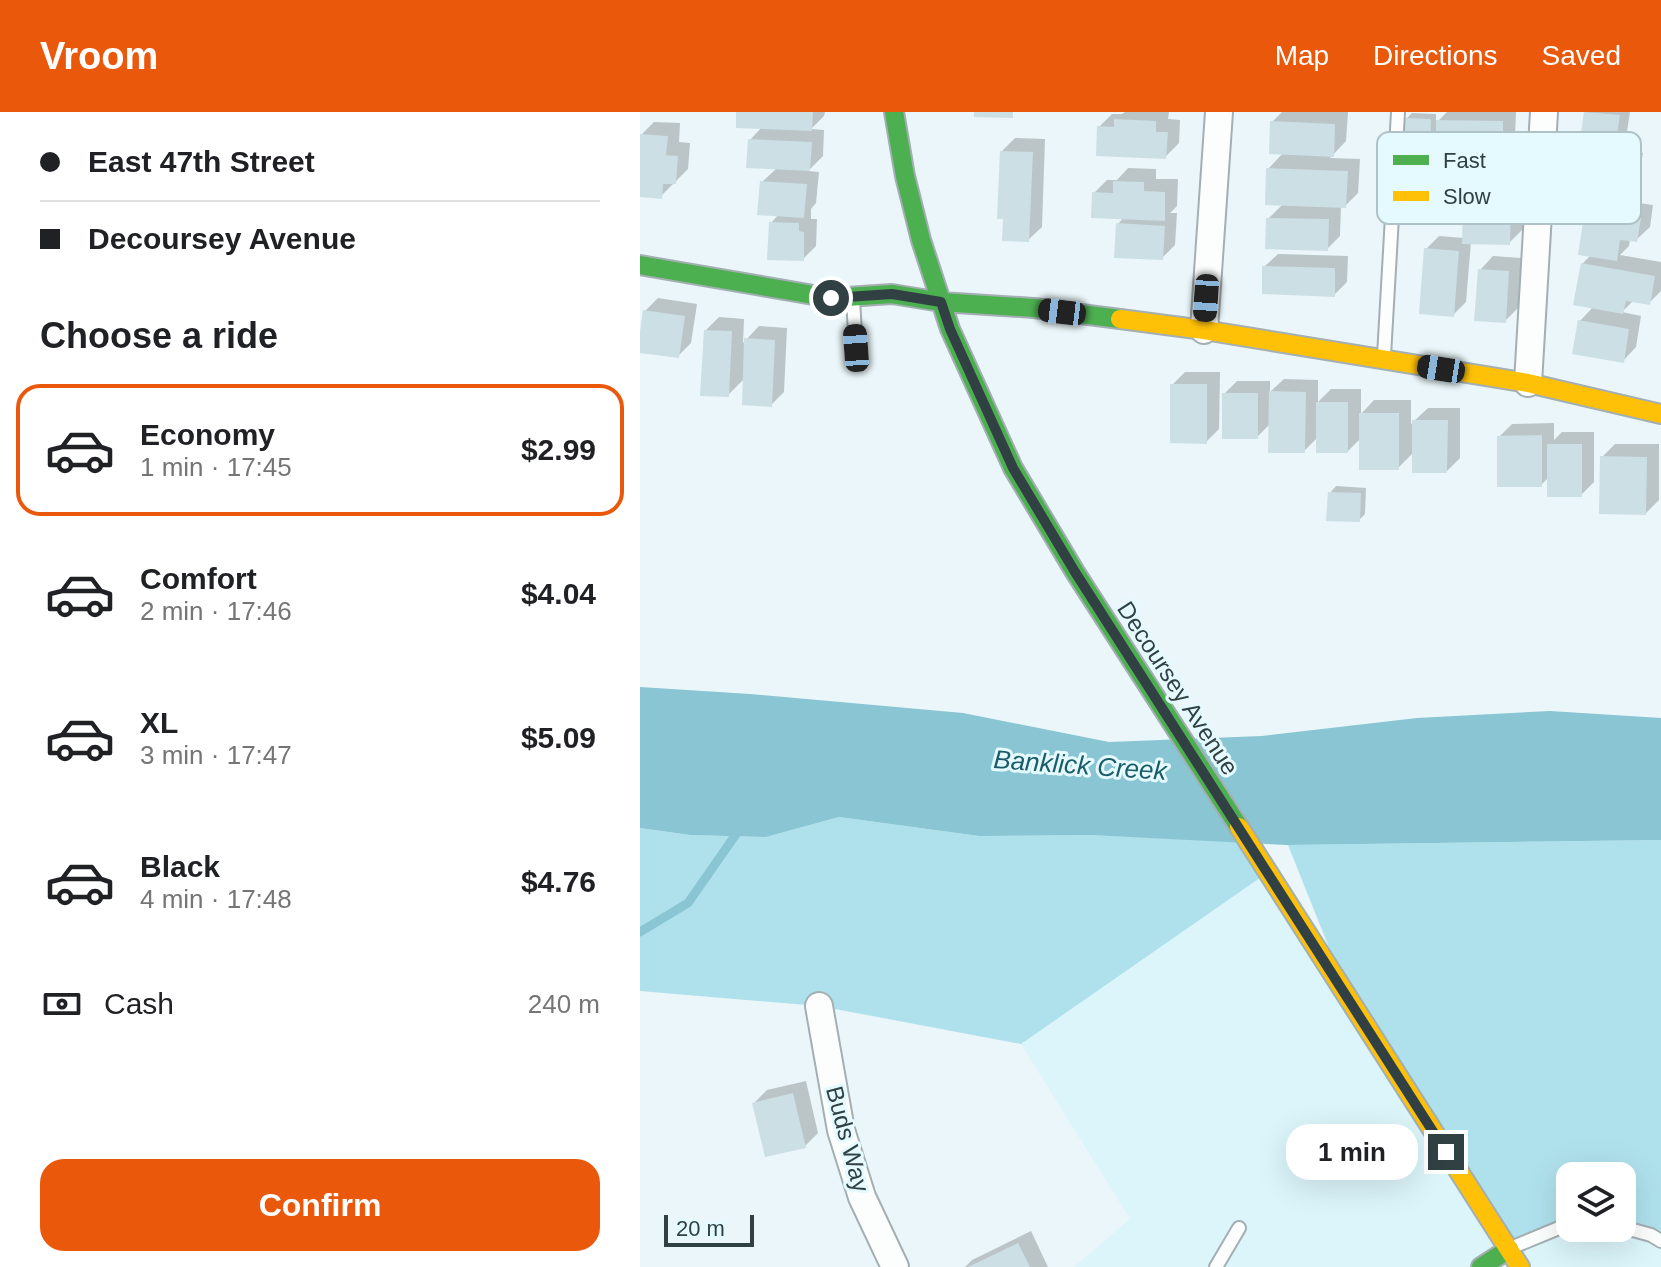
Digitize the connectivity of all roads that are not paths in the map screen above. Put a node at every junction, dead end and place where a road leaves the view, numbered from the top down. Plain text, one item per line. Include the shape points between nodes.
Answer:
1 (894, 112) edge
2 (1219, 112) edge
3 (1398, 112) edge
4 (1544, 112) edge
5 (1397, 132) edge
6 (1543, 132) edge
7 (1392, 224) edge
8 (1537, 224) edge
9 (640, 265) edge
10 (853, 297) junction
11 (941, 302) junction
12 (1204, 330) junction
13 (856, 348) dead end
14 (1384, 360) junction
15 (1528, 383) junction
16 (1661, 414) edge
17 (819, 1006) dead end
18 (1239, 1228) dead end
19 (1556, 1229) edge
20 (1636, 1231) edge
21 (1661, 1241) edge
22 (1509, 1249) junction
23 (895, 1267) edge
24 (1216, 1267) edge
25 (1481, 1267) edge
26 (1520, 1267) edge

1 - 11 main road, Decoursey Avenue via 905,176
2 - 12 street
3 - 5 lane
4 - 6 street
7 - 14 lane
8 - 15 street
9 - 10 main road via 831,298
10 - 11 main road via 892,294
10 - 13 lane
11 - 12 main road
11 - 22 main road, Decoursey Avenue via 1013,468 1075,572
12 - 14 main road
14 - 15 main road
15 - 16 main road
17 - 23 street, Buds Way via 841,1130 862,1197
18 - 24 lane
19 - 22 lane
20 - 21 lane
22 - 25 main road
22 - 26 main road, Decoursey Avenue

